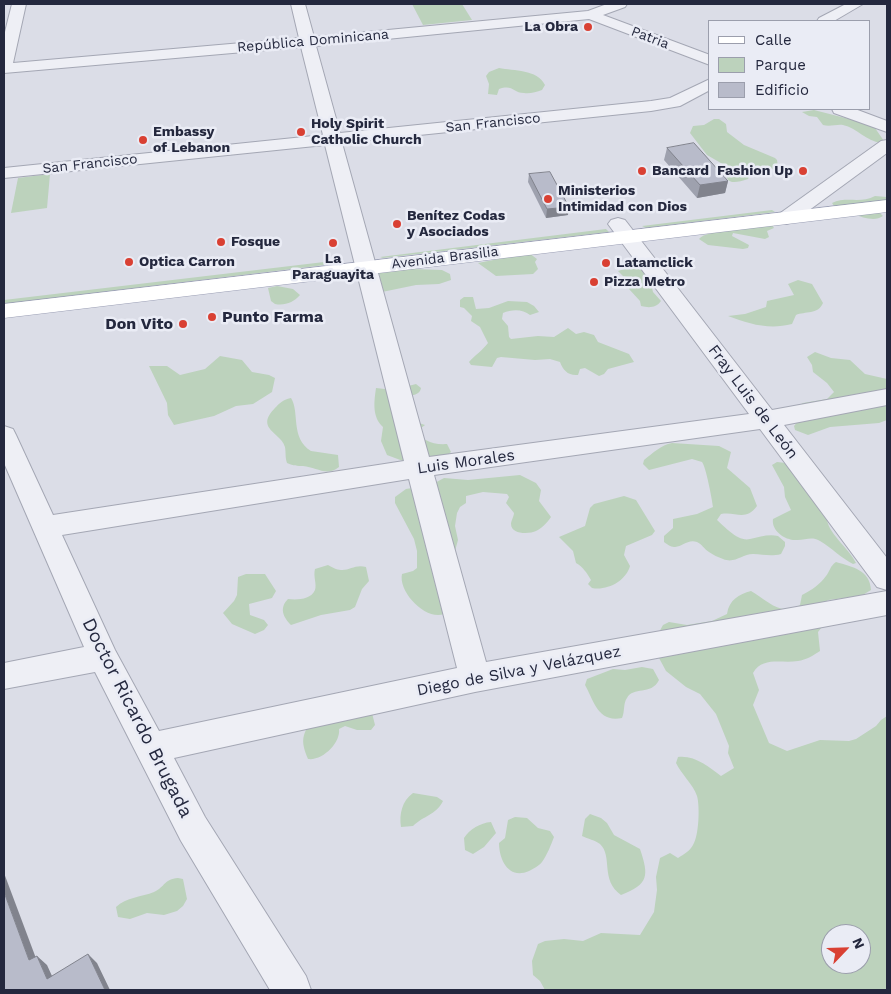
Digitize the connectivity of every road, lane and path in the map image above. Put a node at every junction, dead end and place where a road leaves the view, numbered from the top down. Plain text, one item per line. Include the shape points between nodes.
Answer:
1 (18, 4) edge
2 (298, 4) edge
3 (620, 4) edge
4 (856, 4) edge
5 (590, 15) junction
6 (826, 20) edge
7 (308, 42) junction
8 (708, 59) edge
9 (4, 67) edge
10 (708, 85) edge
11 (843, 110) edge
12 (887, 126) edge
13 (333, 139) junction
14 (887, 145) edge
15 (4, 173) edge
16 (887, 192) edge
17 (806, 202) junction
18 (887, 206) edge
19 (786, 218) junction
20 (623, 230) junction
21 (364, 261) junction
22 (4, 295) edge
23 (4, 311) edge
24 (887, 397) edge
25 (766, 420) junction
26 (4, 435) edge
27 (420, 468) junction
28 (45, 527) junction
29 (887, 579) edge
30 (887, 603) edge
31 (103, 657) junction
32 (4, 676) edge
33 (476, 678) junction
34 (152, 748) junction
35 (292, 990) edge

1 - 9 street
2 - 7 street
3 - 5 street, República Dominicana
4 - 6 street
5 - 7 street, República Dominicana
5 - 8 street, Patria
7 - 9 street, República Dominicana
7 - 13 street
10 - 13 street, San Francisco via 664,105
11 - 12 street
13 - 15 street, San Francisco
13 - 21 street
14 - 17 street
16 - 17 main road, Avenida Brasilia
17 - 19 street
17 - 20 main road, Avenida Brasilia
18 - 19 main road, Avenida Brasilia
19 - 20 main road, Avenida Brasilia
20 - 21 main road, Avenida Brasilia
20 - 25 street, Fray Luis de León
21 - 22 main road, Avenida Brasilia
21 - 23 main road, Avenida Brasilia
21 - 27 street
24 - 25 street, Luis Morales
25 - 27 street, Luis Morales
25 - 29 street, Fray Luis de León
26 - 28 street, Doctor Ricardo Brugada
27 - 28 street, Luis Morales
27 - 33 street
28 - 31 street, Doctor Ricardo Brugada
30 - 33 street, Diego de Silva y Velázquez
31 - 32 street
31 - 34 street, Doctor Ricardo Brugada
33 - 34 street, Diego de Silva y Velázquez
34 - 35 street, Doctor Ricardo Brugada via 193,829

